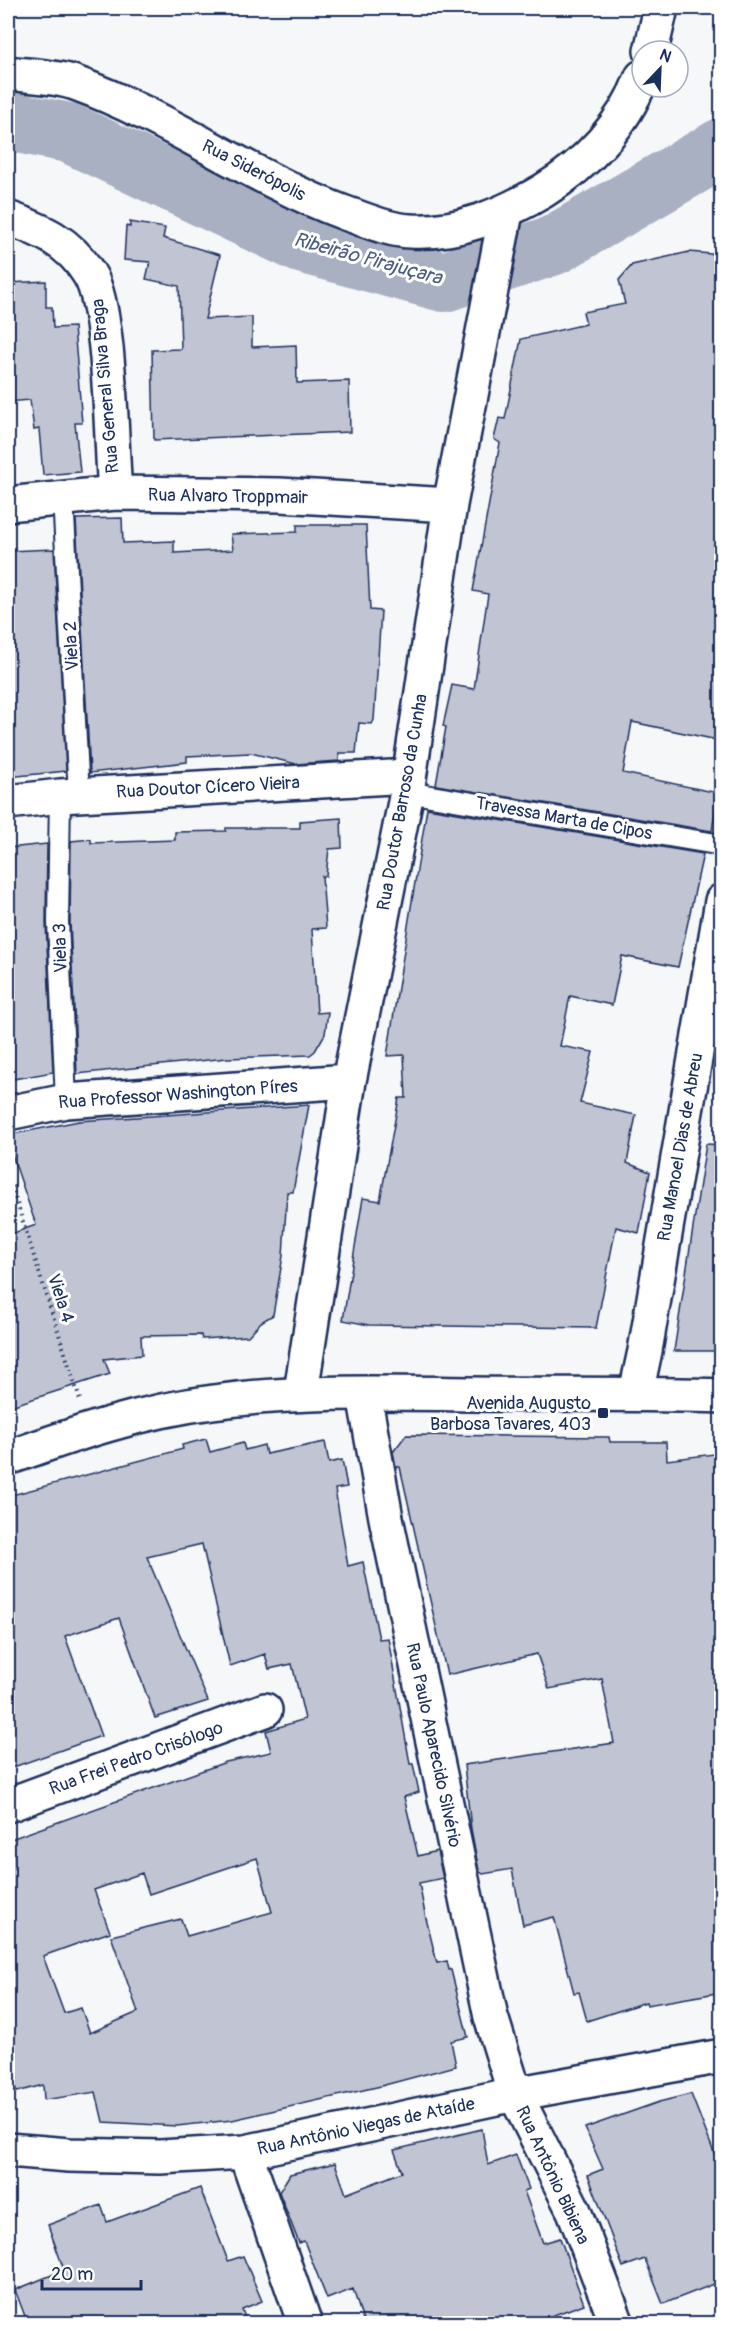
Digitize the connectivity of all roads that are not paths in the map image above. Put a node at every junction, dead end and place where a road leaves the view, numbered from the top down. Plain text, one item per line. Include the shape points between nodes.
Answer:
1 (661, 8) edge
2 (654, 39) edge
3 (8, 73) edge
4 (633, 99) edge
5 (506, 212) junction
6 (8, 218) edge
7 (115, 493) junction
8 (63, 497) junction
9 (8, 504) edge
10 (450, 505) junction
11 (408, 784) junction
12 (70, 795) junction
13 (8, 802) edge
14 (722, 845) edge
15 (722, 901) edge
16 (349, 1081) junction
17 (66, 1101) junction
18 (8, 1113) edge
19 (301, 1392) junction
20 (636, 1393) junction
21 (364, 1394) junction
22 (722, 1396) edge
23 (8, 1458) edge
24 (265, 1710) dead end
25 (8, 1805) edge
26 (722, 2056) edge
27 (515, 2094) junction
28 (8, 2150) edge
29 (245, 2152) junction
30 (304, 2324) edge
31 (617, 2324) edge

1 - 2 street
3 - 5 street, Rua Siderópolis via 73,82 316,202 381,226 410,231 443,230
4 - 5 street, Rua Siderópolis via 607,137 568,175
5 - 10 street, Rua Doutor Barroso da Cunha
6 - 7 street, Rua General Silva Braga via 48,233 72,252 97,290
7 - 8 street, Rua Alvaro Troppmair
7 - 10 street, Rua Alvaro Troppmair via 280,495
8 - 9 street, Rua Alvaro Troppmair
8 - 12 lane, Viela 2
10 - 11 street, Rua Doutor Barroso da Cunha
11 - 12 street, Rua Doutor Cícero Vieira
11 - 14 lane, Travessa Marta de Cipos
11 - 16 street, Rua Doutor Barroso da Cunha
12 - 13 street, Rua Doutor Cícero Vieira
12 - 17 lane, Viela 3 via 58,922
15 - 20 street, Rua Manoel Dias de Abreu
16 - 17 street, Rua Professor Washington Píres
16 - 19 street, Rua Doutor Barroso da Cunha
17 - 18 street, Rua Professor Washington Píres
19 - 21 street
19 - 23 street via 211,1402 89,1429
20 - 21 street
20 - 22 street
21 - 27 street, Rua Paulo Aparecido Silvério via 386,1518 491,2017
24 - 25 street, Rua Frei Pedro Crisólogo
26 - 27 street, Rua Antônio Viegas de Ataíde
27 - 29 street, Rua Antônio Viegas de Ataíde
27 - 31 street, Rua Antônio Bibiena via 574,2211
28 - 29 street, Rua Antônio Viegas de Ataíde via 160,2157
29 - 30 street

